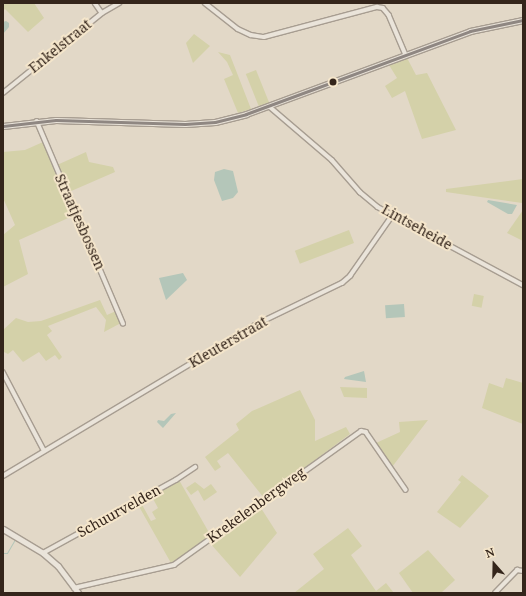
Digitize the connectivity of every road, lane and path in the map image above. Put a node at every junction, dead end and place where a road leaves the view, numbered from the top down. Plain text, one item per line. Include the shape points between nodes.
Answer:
1 (95, 3) edge
2 (119, 3) edge
3 (205, 3) edge
4 (102, 13) junction
5 (523, 20) edge
6 (406, 55) junction
7 (3, 93) edge
8 (269, 106) junction
9 (38, 121) junction
10 (3, 126) edge
11 (392, 216) junction
12 (523, 285) edge
13 (124, 323) dead end
14 (3, 372) edge
15 (44, 450) junction
16 (195, 467) dead end
17 (3, 476) edge
18 (406, 490) dead end
19 (3, 528) edge
20 (43, 553) junction
21 (523, 571) edge
22 (76, 591) edge
23 (495, 593) edge

1 - 4 street
2 - 4 street, Enkelstraat
3 - 6 street via 238,29 264,37 377,7 383,8 389,15
4 - 7 street, Enkelstraat
5 - 6 street via 470,31
6 - 8 street
8 - 9 street via 230,119 196,124
8 - 11 street, Lintseheide via 332,160 360,192
9 - 10 street
9 - 13 street, Straatjesbossen
11 - 12 street, Lintseheide
11 - 15 street, Kleuterstraat via 350,276 342,283 256,325 89,426
14 - 15 street
15 - 17 street, Kleuterstraat
16 - 20 street, Schuurvelden
18 - 22 street, Krekelenbergweg via 366,432 361,431 174,565
19 - 20 street
20 - 22 street via 58,566
21 - 23 street via 517,570

